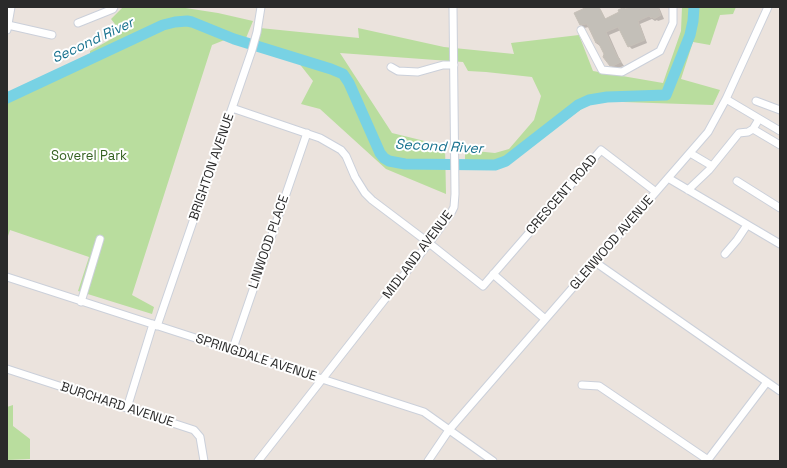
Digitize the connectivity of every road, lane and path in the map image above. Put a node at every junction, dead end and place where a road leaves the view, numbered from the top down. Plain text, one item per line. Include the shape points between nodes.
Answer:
1 (114, 7) edge
2 (261, 7) edge
3 (453, 7) edge
4 (673, 7) edge
5 (768, 7) edge
6 (10, 8) edge
7 (78, 23) dead end
8 (8, 28) edge
9 (581, 30) dead end
10 (52, 35) dead end
11 (454, 65) junction
12 (391, 67) dead end
13 (726, 99) junction
14 (756, 101) dead end
15 (232, 108) junction
16 (780, 110) edge
17 (759, 119) junction
18 (753, 129) junction
19 (780, 131) edge
20 (307, 133) junction
21 (780, 145) edge
22 (690, 152) junction
23 (712, 166) junction
24 (668, 178) junction
25 (737, 182) dead end
26 (688, 190) junction
27 (656, 192) junction
28 (780, 208) edge
29 (747, 225) junction
30 (780, 235) edge
31 (100, 239) dead end
32 (429, 243) junction
33 (778, 243) edge
34 (725, 254) dead end
35 (595, 262) junction
36 (493, 274) junction
37 (7, 277) edge
38 (80, 302) junction
39 (545, 319) junction
40 (155, 325) junction
41 (232, 351) junction
42 (7, 370) edge
43 (322, 380) junction
44 (767, 382) junction
45 (582, 385) dead end
46 (780, 391) edge
47 (127, 408) junction
48 (449, 430) junction
49 (204, 461) edge
50 (258, 461) edge
51 (428, 461) edge
52 (493, 461) edge
53 (707, 461) edge

1 - 7 street
2 - 15 street, BRIGHTON AVENUE via 252,50
3 - 11 street, MIDLAND AVENUE
4 - 9 street via 673,23 660,51 622,72 602,70
5 - 13 street, GLENWOOD AVENUE
6 - 8 street
8 - 10 street
11 - 12 street via 443,65 418,72 398,71
11 - 32 street, MIDLAND AVENUE via 454,207
13 - 17 street
13 - 22 street, GLENWOOD AVENUE via 708,132
14 - 16 street
15 - 20 street
15 - 40 street, BRIGHTON AVENUE
17 - 18 street
17 - 19 street
18 - 21 street
18 - 23 street via 739,133
20 - 32 street via 328,141 341,150 365,193
20 - 41 street, LINWOOD PLACE
22 - 23 street
22 - 24 street, GLENWOOD AVENUE
23 - 26 street
24 - 26 street
24 - 27 street, GLENWOOD AVENUE
25 - 28 street
26 - 29 street
27 - 35 street, GLENWOOD AVENUE
27 - 36 street, CRESCENT ROAD via 601,150
29 - 33 street
29 - 34 street
30 - 33 street
31 - 38 street
32 - 36 street via 483,286
32 - 43 street, MIDLAND AVENUE
35 - 39 street, GLENWOOD AVENUE
35 - 44 street
36 - 39 street
37 - 38 street, SPRINGDALE AVENUE
38 - 40 street, SPRINGDALE AVENUE
39 - 48 street, GLENWOOD AVENUE
40 - 41 street, SPRINGDALE AVENUE
40 - 47 street, BRIGHTON AVENUE
41 - 43 street, SPRINGDALE AVENUE
42 - 47 street, BURCHARD AVENUE
43 - 48 street, SPRINGDALE AVENUE via 424,412
43 - 50 street, MIDLAND AVENUE
44 - 46 street
44 - 53 street
45 - 53 street via 599,386
47 - 49 street, BURCHARD AVENUE via 194,430 200,436
48 - 51 street, GLENWOOD AVENUE
48 - 52 street, SPRINGDALE AVENUE

